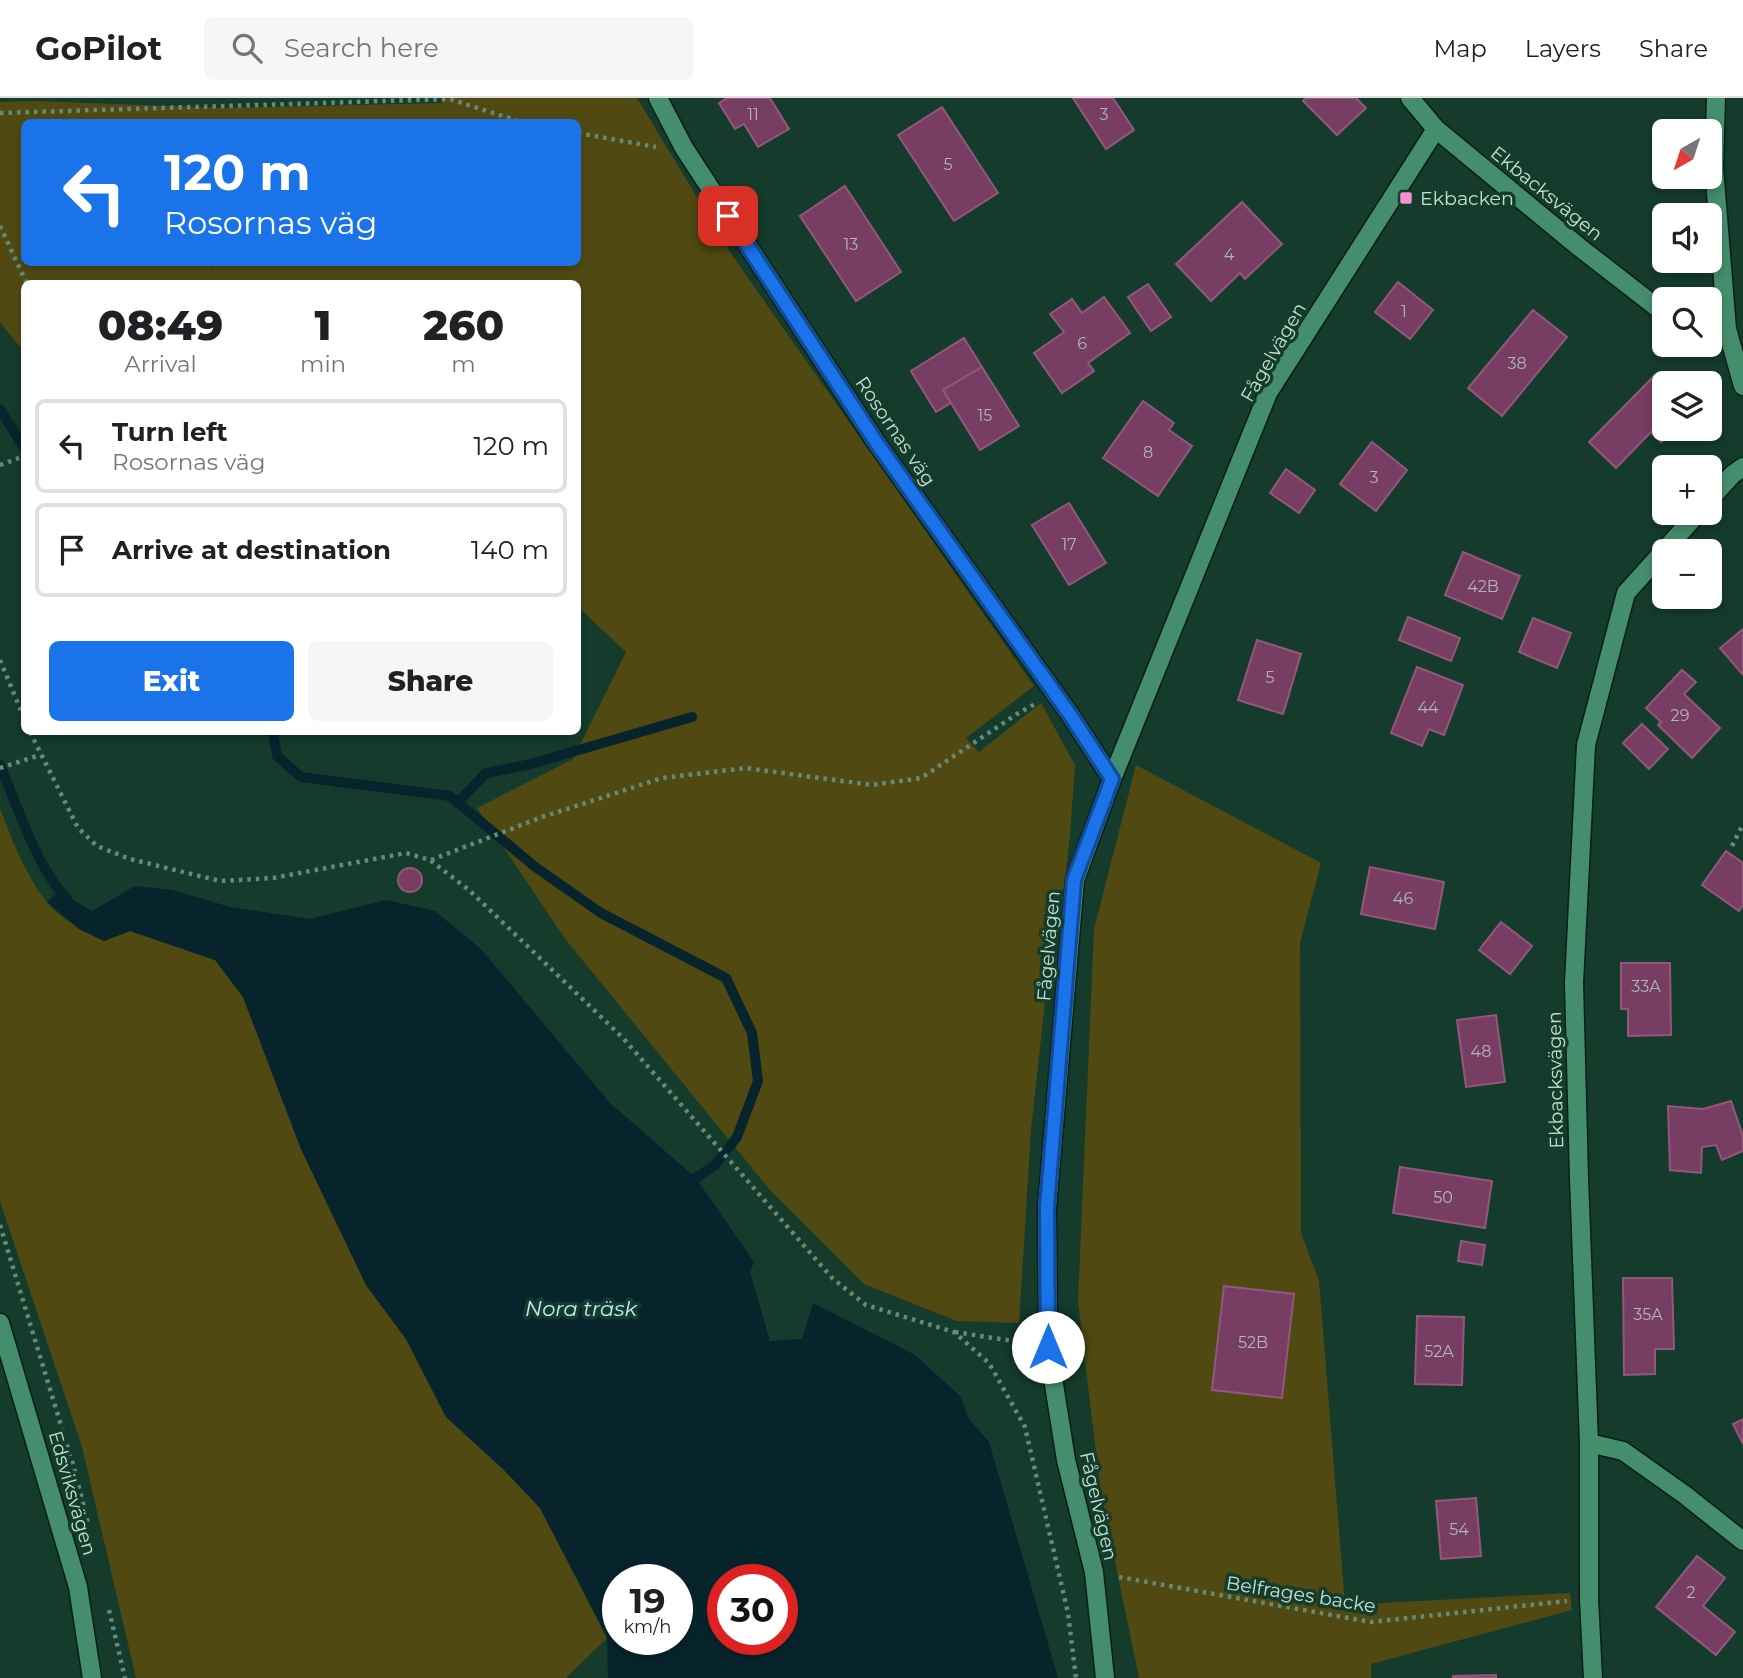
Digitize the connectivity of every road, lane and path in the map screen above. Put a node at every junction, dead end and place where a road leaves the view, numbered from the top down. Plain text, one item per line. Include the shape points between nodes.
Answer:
1 (658, 98) edge
2 (1410, 98) edge
3 (1716, 98) edge
4 (0, 113) edge
5 (512, 119) edge
6 (1436, 129) junction
7 (581, 134) edge
8 (684, 148) junction
9 (0, 226) edge
10 (25, 280) edge
11 (1717, 287) edge
12 (1652, 304) edge
13 (1722, 337) edge
14 (1743, 386) edge
15 (21, 457) edge
16 (0, 465) edge
17 (1743, 467) edge
18 (1722, 486) edge
19 (1687, 525) edge
20 (0, 660) edge
21 (1055, 694) junction
22 (21, 711) edge
23 (31, 735) edge
24 (40, 755) junction
25 (0, 768) edge
26 (1112, 779) junction
27 (1743, 824) edge
28 (1732, 846) dead end
29 (430, 860) junction
30 (0, 1323) edge
31 (954, 1332) junction
32 (1048, 1347) junction
33 (1589, 1443) junction
34 (1743, 1541) edge
35 (1094, 1572) junction
36 (1589, 1599) junction
37 (92, 1678) edge
38 (1076, 1678) edge
39 (1105, 1678) edge
40 (1592, 1678) edge

1 - 8 street, Rosornas väg
2 - 6 street, Ekbacksvägen
3 - 11 street
4 - 5 path via 450,99
6 - 12 street, Ekbacksvägen
6 - 26 street, Fågelvägen via 1268,393
7 - 8 path
8 - 21 street, Rosornas väg via 876,442
9 - 10 path
13 - 14 street
15 - 16 path
17 - 18 street
19 - 33 street, Ekbacksvägen via 1626,593 1586,745 1574,983
20 - 22 path
21 - 26 street, Rosornas väg
21 - 29 path via 921,778 872,785 746,768 662,778
23 - 24 path
24 - 25 path
24 - 29 path via 78,828 97,846 130,859 220,881 273,878 406,853
26 - 32 street, Fågelvägen via 1074,880 1047,1207
27 - 28 path
29 - 31 path via 469,890 623,1038 833,1279 866,1305
30 - 37 street, Edsviksvägen via 78,1587
31 - 32 path
31 - 38 path via 989,1363 1025,1427 1068,1613
32 - 35 street, Fågelvägen via 1066,1460
33 - 34 street via 1623,1451
33 - 36 street, Ekbacksvägen
35 - 36 path, Belfrages backe via 1371,1622
35 - 39 street, Fågelvägen
36 - 40 street, Ekbacksvägen

